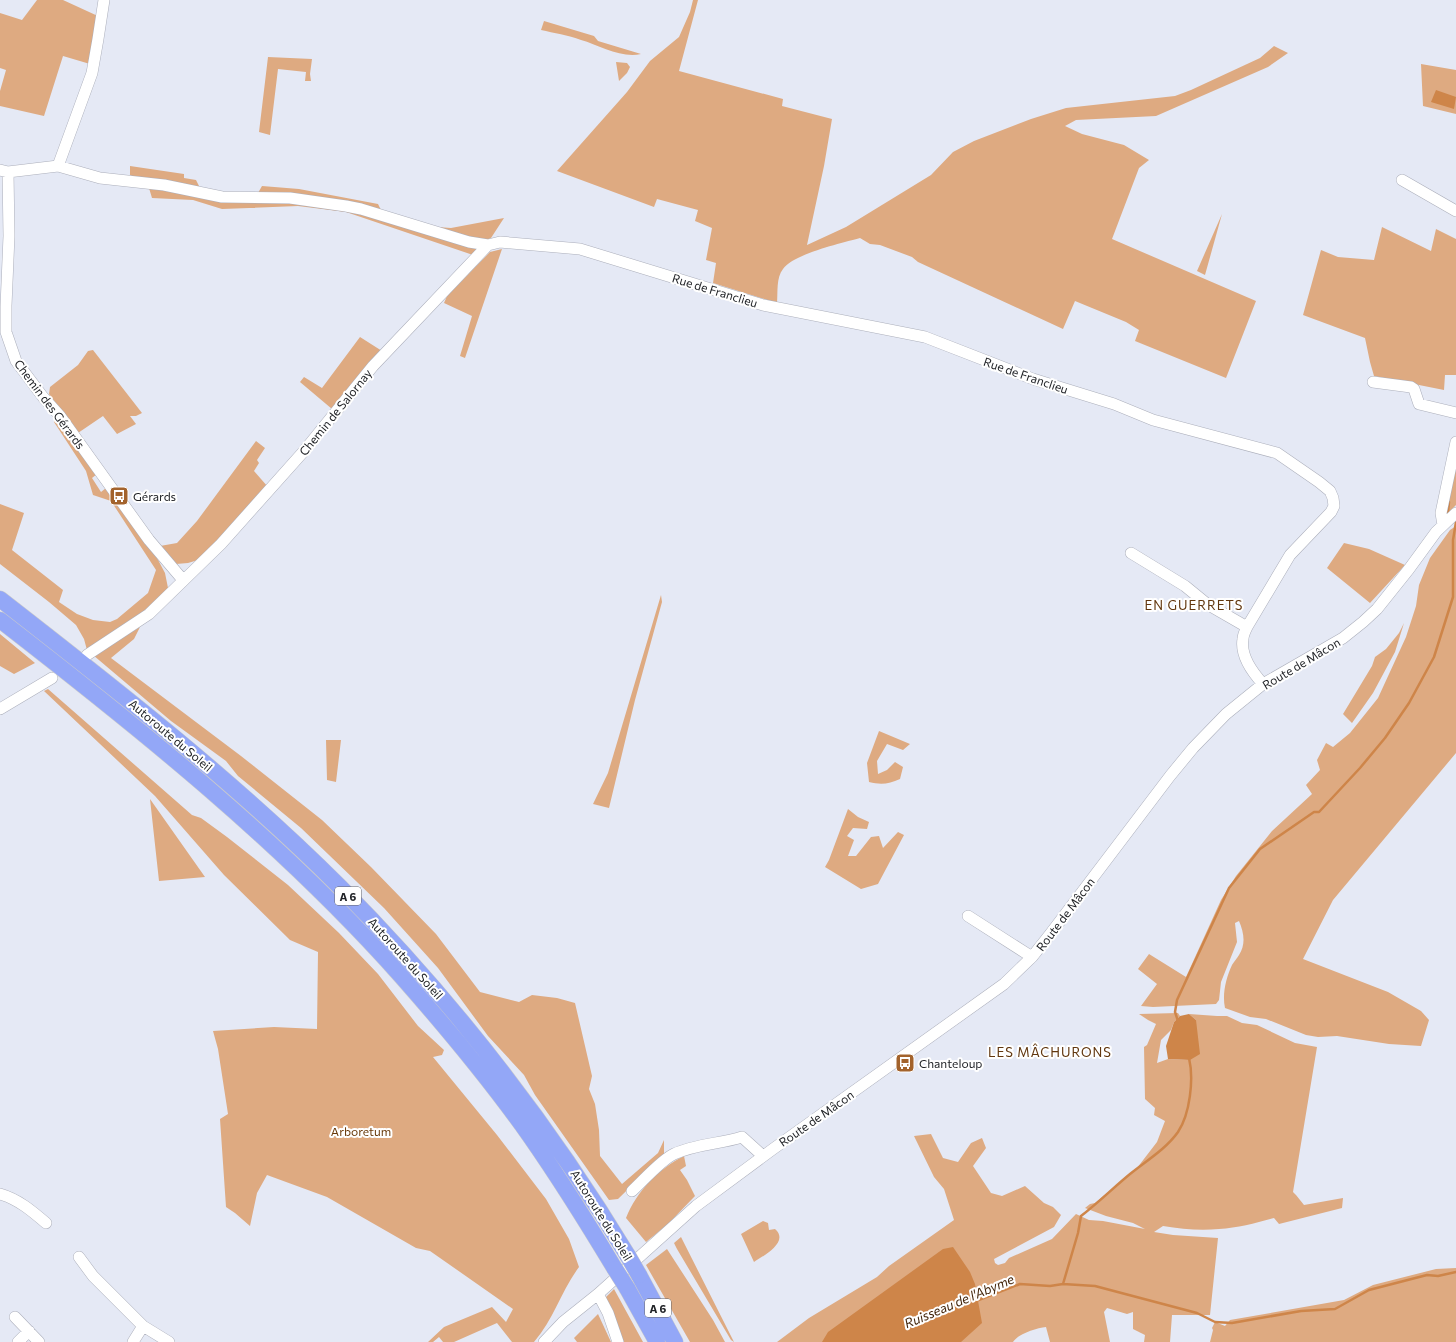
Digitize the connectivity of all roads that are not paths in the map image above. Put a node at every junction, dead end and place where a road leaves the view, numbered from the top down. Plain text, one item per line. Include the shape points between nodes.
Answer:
1 (104, 0) edge
2 (58, 166) junction
3 (4, 171) edge
4 (1402, 180) dead end
5 (1456, 211) edge
6 (488, 245) junction
7 (1373, 382) dead end
8 (1456, 413) edge
9 (1456, 442) edge
10 (1449, 519) edge
11 (1131, 553) dead end
12 (183, 580) junction
13 (0, 599) edge
14 (0, 620) edge
15 (1247, 627) junction
16 (88, 655) dead end
17 (52, 678) dead end
18 (1263, 684) junction
19 (0, 709) edge
20 (968, 916) dead end
21 (1032, 957) junction
22 (763, 1156) junction
23 (632, 1191) dead end
24 (0, 1194) edge
25 (46, 1223) dead end
26 (79, 1257) dead end
27 (627, 1267) junction
28 (598, 1294) junction
29 (15, 1317) dead end
30 (143, 1326) junction
31 (29, 1331) junction
32 (18, 1342) edge
33 (39, 1342) edge
34 (133, 1342) edge
35 (169, 1342) edge
36 (546, 1342) edge
37 (618, 1342) edge
38 (657, 1342) edge
39 (675, 1342) edge

1 - 2 street via 92,73
2 - 3 street
2 - 6 street via 100,178 164,184 222,197 290,198 362,209 456,238
3 - 12 street, Chemin des Gérards via 9,236 6,332 16,361 60,416 149,540
4 - 5 street
6 - 12 street, Chemin de Salornay via 373,366 291,466 221,544
6 - 15 street, Rue de Franclieu via 500,242 580,249 763,305 925,337 1033,379 1114,404 1152,420 1277,453 1330,491 1334,506 1290,555
7 - 8 street via 1411,387 1419,404
9 - 10 street via 1441,513
10 - 18 street, Route de Mâcon via 1363,622 1343,638
11 - 15 street via 1185,586 1207,604
12 - 16 street, Chemin de Salornay via 148,614
13 - 27 highway, Autoroute du Soleil / A 6 via 120,693 221,777 301,849 375,923 446,1001 544,1127 596,1203
14 - 27 highway, Autoroute du Soleil / A 6 via 205,785 291,863 364,935 485,1076
15 - 18 street, Rue de Franclieu via 1243,640 1244,654
17 - 19 street
18 - 21 street, Route de Mâcon via 1226,714 1170,776
20 - 21 street
21 - 22 street, Route de Mâcon via 1004,984
22 - 23 street via 742,1137 728,1142 699,1146 673,1154 664,1160
22 - 27 street, Route de Mâcon via 696,1206
24 - 25 street via 27,1207
26 - 30 street via 93,1276
27 - 28 street, Route de Mâcon
27 - 38 highway, Autoroute du Soleil / A 6, bridge via 627,1288
27 - 39 highway, Autoroute du Soleil / A 6
28 - 36 street, Route de Mâcon via 563,1322
28 - 37 street
29 - 31 street
30 - 34 street
30 - 35 street
31 - 32 street
31 - 33 street

